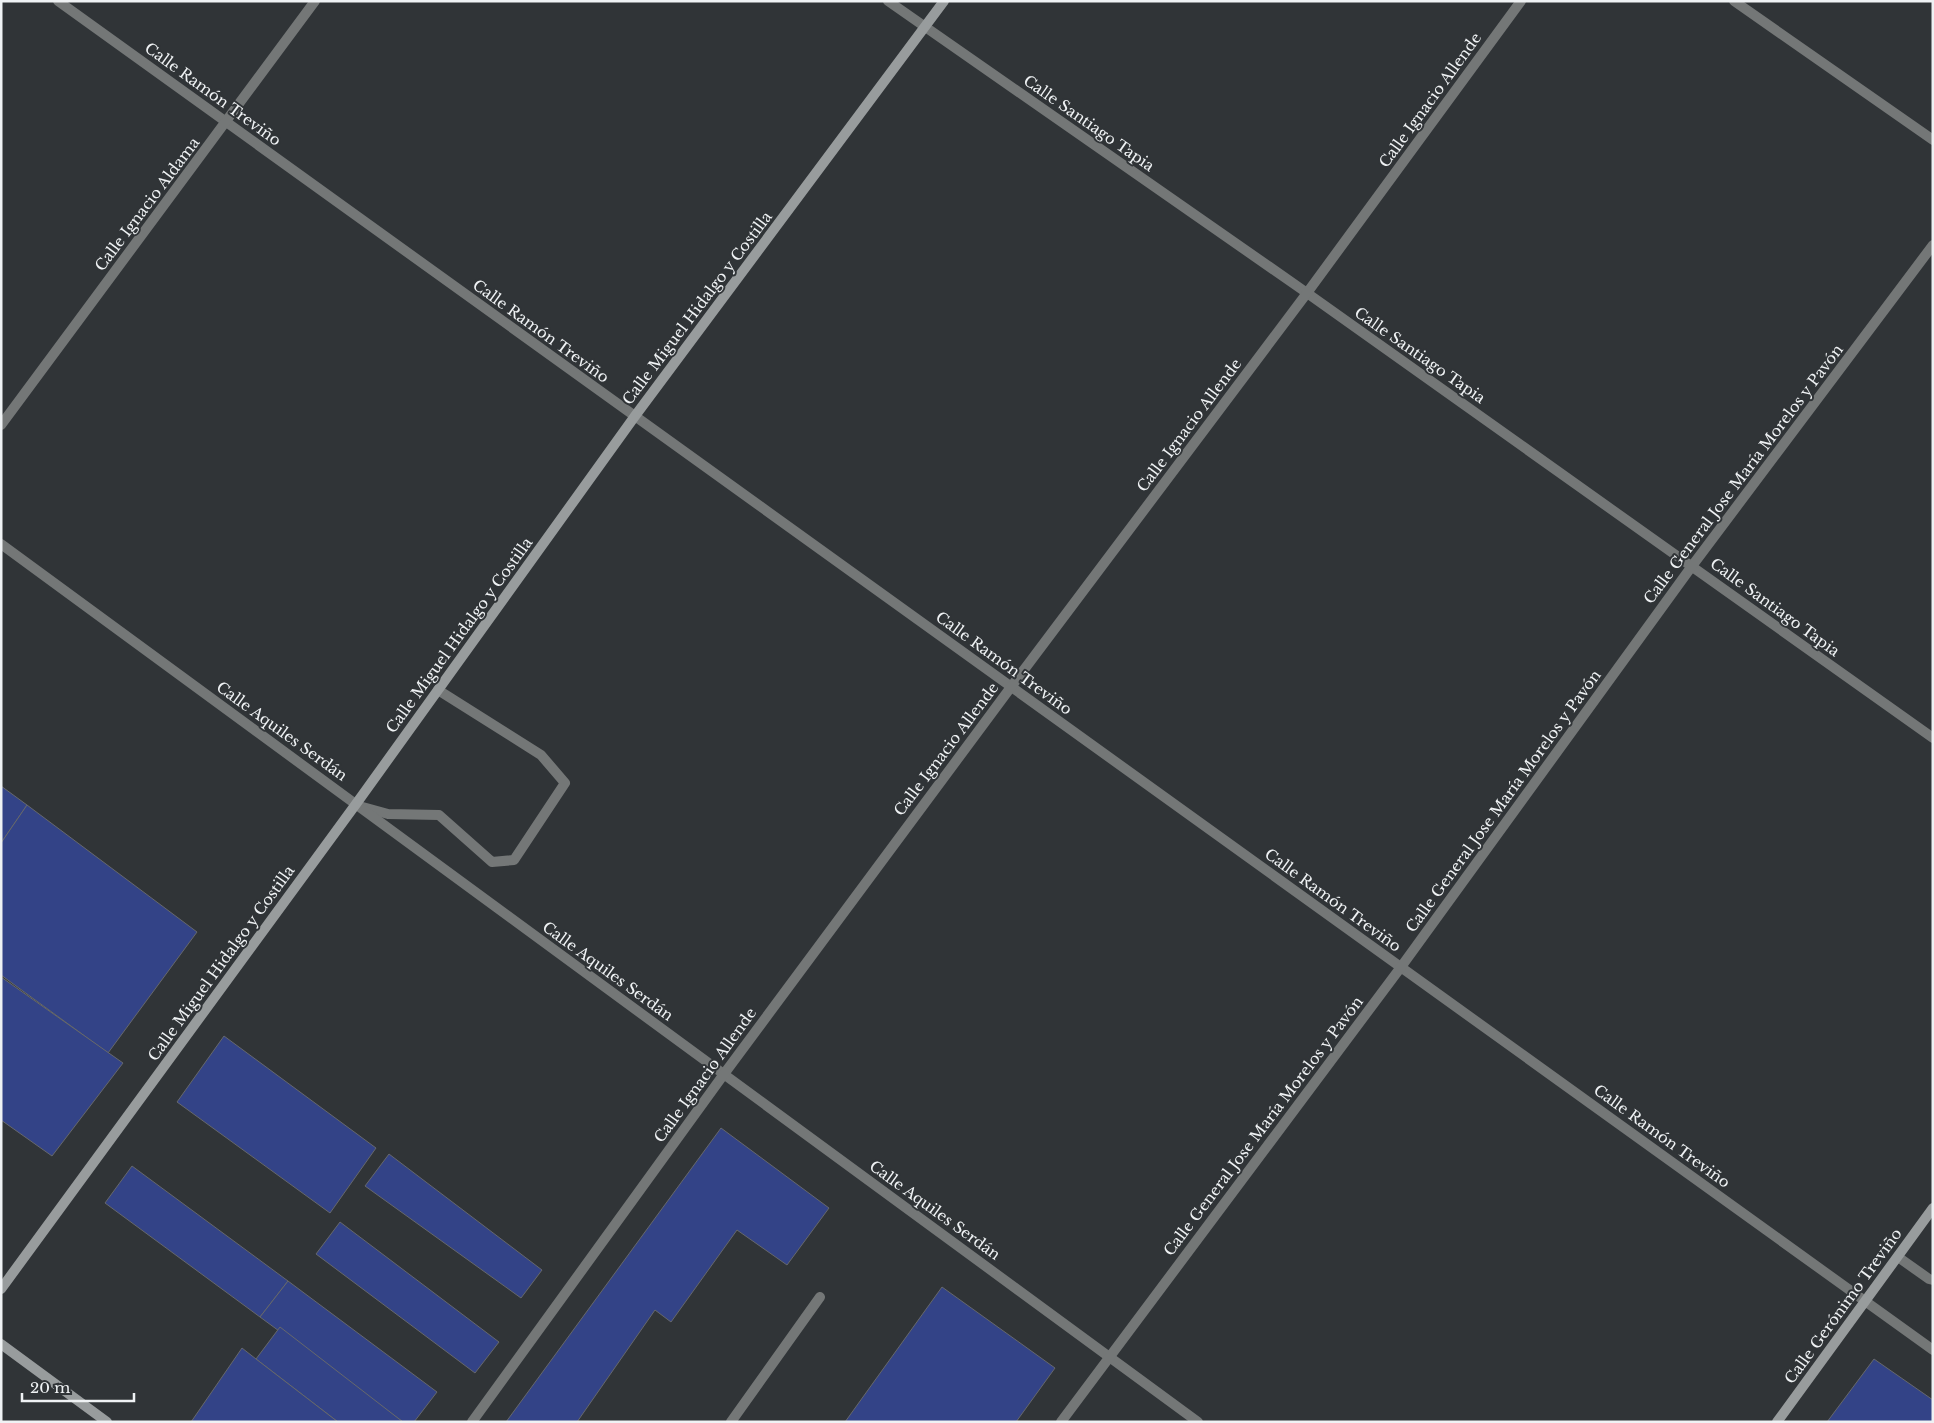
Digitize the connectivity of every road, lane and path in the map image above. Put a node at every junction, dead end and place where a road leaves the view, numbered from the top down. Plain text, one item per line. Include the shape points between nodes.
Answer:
1 (58, 1) edge
2 (315, 1) edge
3 (888, 1) edge
4 (944, 1) edge
5 (1521, 1) edge
6 (1734, 1) edge
7 (926, 28) junction
8 (226, 122) junction
9 (1933, 140) edge
10 (1933, 245) edge
11 (1307, 293) junction
12 (635, 416) junction
13 (1, 425) edge
14 (1, 544) edge
15 (1692, 566) junction
16 (1011, 687) junction
17 (438, 690) junction
18 (1933, 738) edge
19 (356, 804) junction
20 (1401, 967) junction
21 (724, 1074) junction
22 (1933, 1208) edge
23 (1898, 1257) junction
24 (1933, 1280) edge
25 (1, 1289) edge
26 (820, 1297) dead end
27 (1865, 1301) junction
28 (1, 1344) edge
29 (1933, 1350) edge
30 (1109, 1356) junction
31 (107, 1422) edge
32 (472, 1422) edge
33 (731, 1422) edge
34 (1061, 1422) edge
35 (1198, 1422) edge
36 (1777, 1422) edge

1 - 8 street, Calle Ramón Treviño
2 - 8 street, Calle Ignacio Aldama
3 - 7 street, Calle Santiago Tapia
4 - 7 street, Calle Miguel Hidalgo y Costilla
5 - 11 street, Calle Ignacio Allende
6 - 9 street
7 - 11 street, Calle Santiago Tapia
7 - 12 street, Calle Miguel Hidalgo y Costilla
8 - 12 street, Calle Ramón Treviño
8 - 13 street, Calle Ignacio Aldama
10 - 15 street, Calle General Jose María Morelos y Pavón
11 - 15 street, Calle Santiago Tapia
11 - 16 street, Calle Ignacio Allende
12 - 16 street, Calle Ramón Treviño
12 - 17 street, Calle Miguel Hidalgo y Costilla
14 - 19 street, Calle Aquiles Serdán
15 - 18 street, Calle Santiago Tapia
15 - 20 street, Calle General Jose María Morelos y Pavón
16 - 20 street, Calle Ramón Treviño
16 - 21 street, Calle Ignacio Allende
17 - 19 street, Calle Miguel Hidalgo y Costilla
17 - 19 street via 541,755 565,784 514,860 492,862 439,815 388,814
19 - 21 street, Calle Aquiles Serdán
19 - 25 street, Calle Miguel Hidalgo y Costilla
20 - 27 street, Calle Ramón Treviño
20 - 30 street, Calle General Jose María Morelos y Pavón
21 - 30 street, Calle Aquiles Serdán
21 - 32 street, Calle Ignacio Allende
22 - 23 street, Calle Gerónimo Treviño
23 - 24 street
23 - 27 street, Calle Gerónimo Treviño
26 - 33 street
27 - 29 street, Calle Ramón Treviño
27 - 36 street, Calle Gerónimo Treviño
28 - 31 street
30 - 34 street, Calle General Jose María Morelos y Pavón
30 - 35 street, Calle Aquiles Serdán

